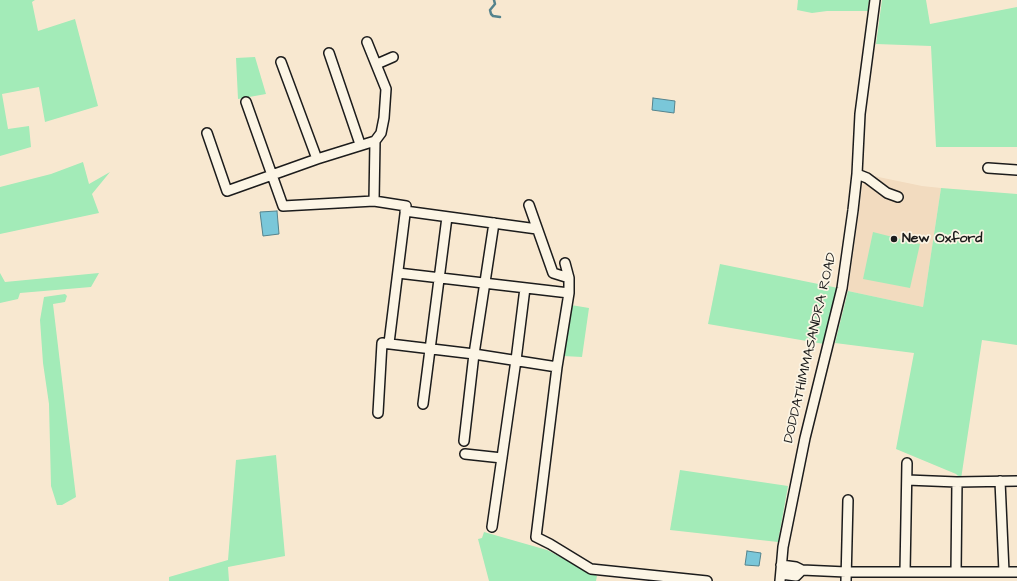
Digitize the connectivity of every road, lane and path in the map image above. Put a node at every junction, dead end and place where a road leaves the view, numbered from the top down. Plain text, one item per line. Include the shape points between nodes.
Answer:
1 (875, 0) edge
2 (367, 42) dead end
3 (329, 53) dead end
4 (393, 57) dead end
5 (281, 62) dead end
6 (377, 64) junction
7 (246, 102) dead end
8 (207, 134) dead end
9 (375, 141) junction
10 (360, 144) junction
11 (317, 159) junction
12 (988, 168) dead end
13 (1017, 170) edge
14 (857, 174) junction
15 (272, 176) junction
16 (898, 197) dead end
17 (374, 201) junction
18 (529, 205) dead end
19 (405, 211) junction
20 (447, 217) junction
21 (494, 223) junction
22 (537, 229) junction
23 (565, 263) dead end
24 (398, 274) junction
25 (439, 278) junction
26 (569, 278) junction
27 (485, 283) junction
28 (525, 288) junction
29 (569, 293) junction
30 (389, 343) junction
31 (431, 349) junction
32 (474, 354) junction
33 (516, 360) junction
34 (557, 367) junction
35 (423, 404) dead end
36 (378, 413) dead end
37 (464, 441) dead end
38 (465, 454) dead end
39 (502, 458) junction
40 (907, 463) dead end
41 (906, 480) junction
42 (1000, 481) junction
43 (1017, 481) edge
44 (957, 482) junction
45 (848, 500) dead end
46 (492, 527) dead end
47 (905, 572) junction
48 (956, 572) junction
49 (1004, 572) junction
50 (1017, 572) edge
51 (781, 573) edge
52 (846, 576) edge
53 (707, 581) edge

1 - 14 street, DODDATHIMMASANDRA ROAD via 860,114
2 - 6 street
3 - 10 street
4 - 6 street
5 - 11 street
6 - 9 street via 386,89 381,133
7 - 15 street
8 - 15 street via 227,191
9 - 10 street
9 - 17 street
10 - 11 street
11 - 15 street
12 - 13 street
14 - 16 street
14 - 51 street, DODDATHIMMASANDRA ROAD via 842,288 805,438 783,547
15 - 17 street via 283,206
17 - 19 street via 406,206
18 - 22 street
19 - 20 street
19 - 24 street
20 - 21 street
20 - 25 street
21 - 22 street
21 - 27 street
22 - 26 street via 553,273
23 - 26 street
24 - 25 street
24 - 30 street
25 - 27 street
25 - 31 street
26 - 29 street
27 - 28 street
27 - 32 street
28 - 29 street
28 - 33 street
29 - 34 street
30 - 31 street
30 - 36 street via 382,343
31 - 32 street
31 - 35 street
32 - 33 street
32 - 37 street
33 - 34 street
33 - 39 street
34 - 53 street via 536,537 591,569
38 - 39 street
39 - 46 street
40 - 41 street
41 - 44 street
41 - 47 street
42 - 43 street
42 - 44 street
42 - 49 street
44 - 48 street
45 - 52 street
47 - 48 street
47 - 52 street
48 - 49 street
49 - 50 street
51 - 52 street via 796,576 802,570

